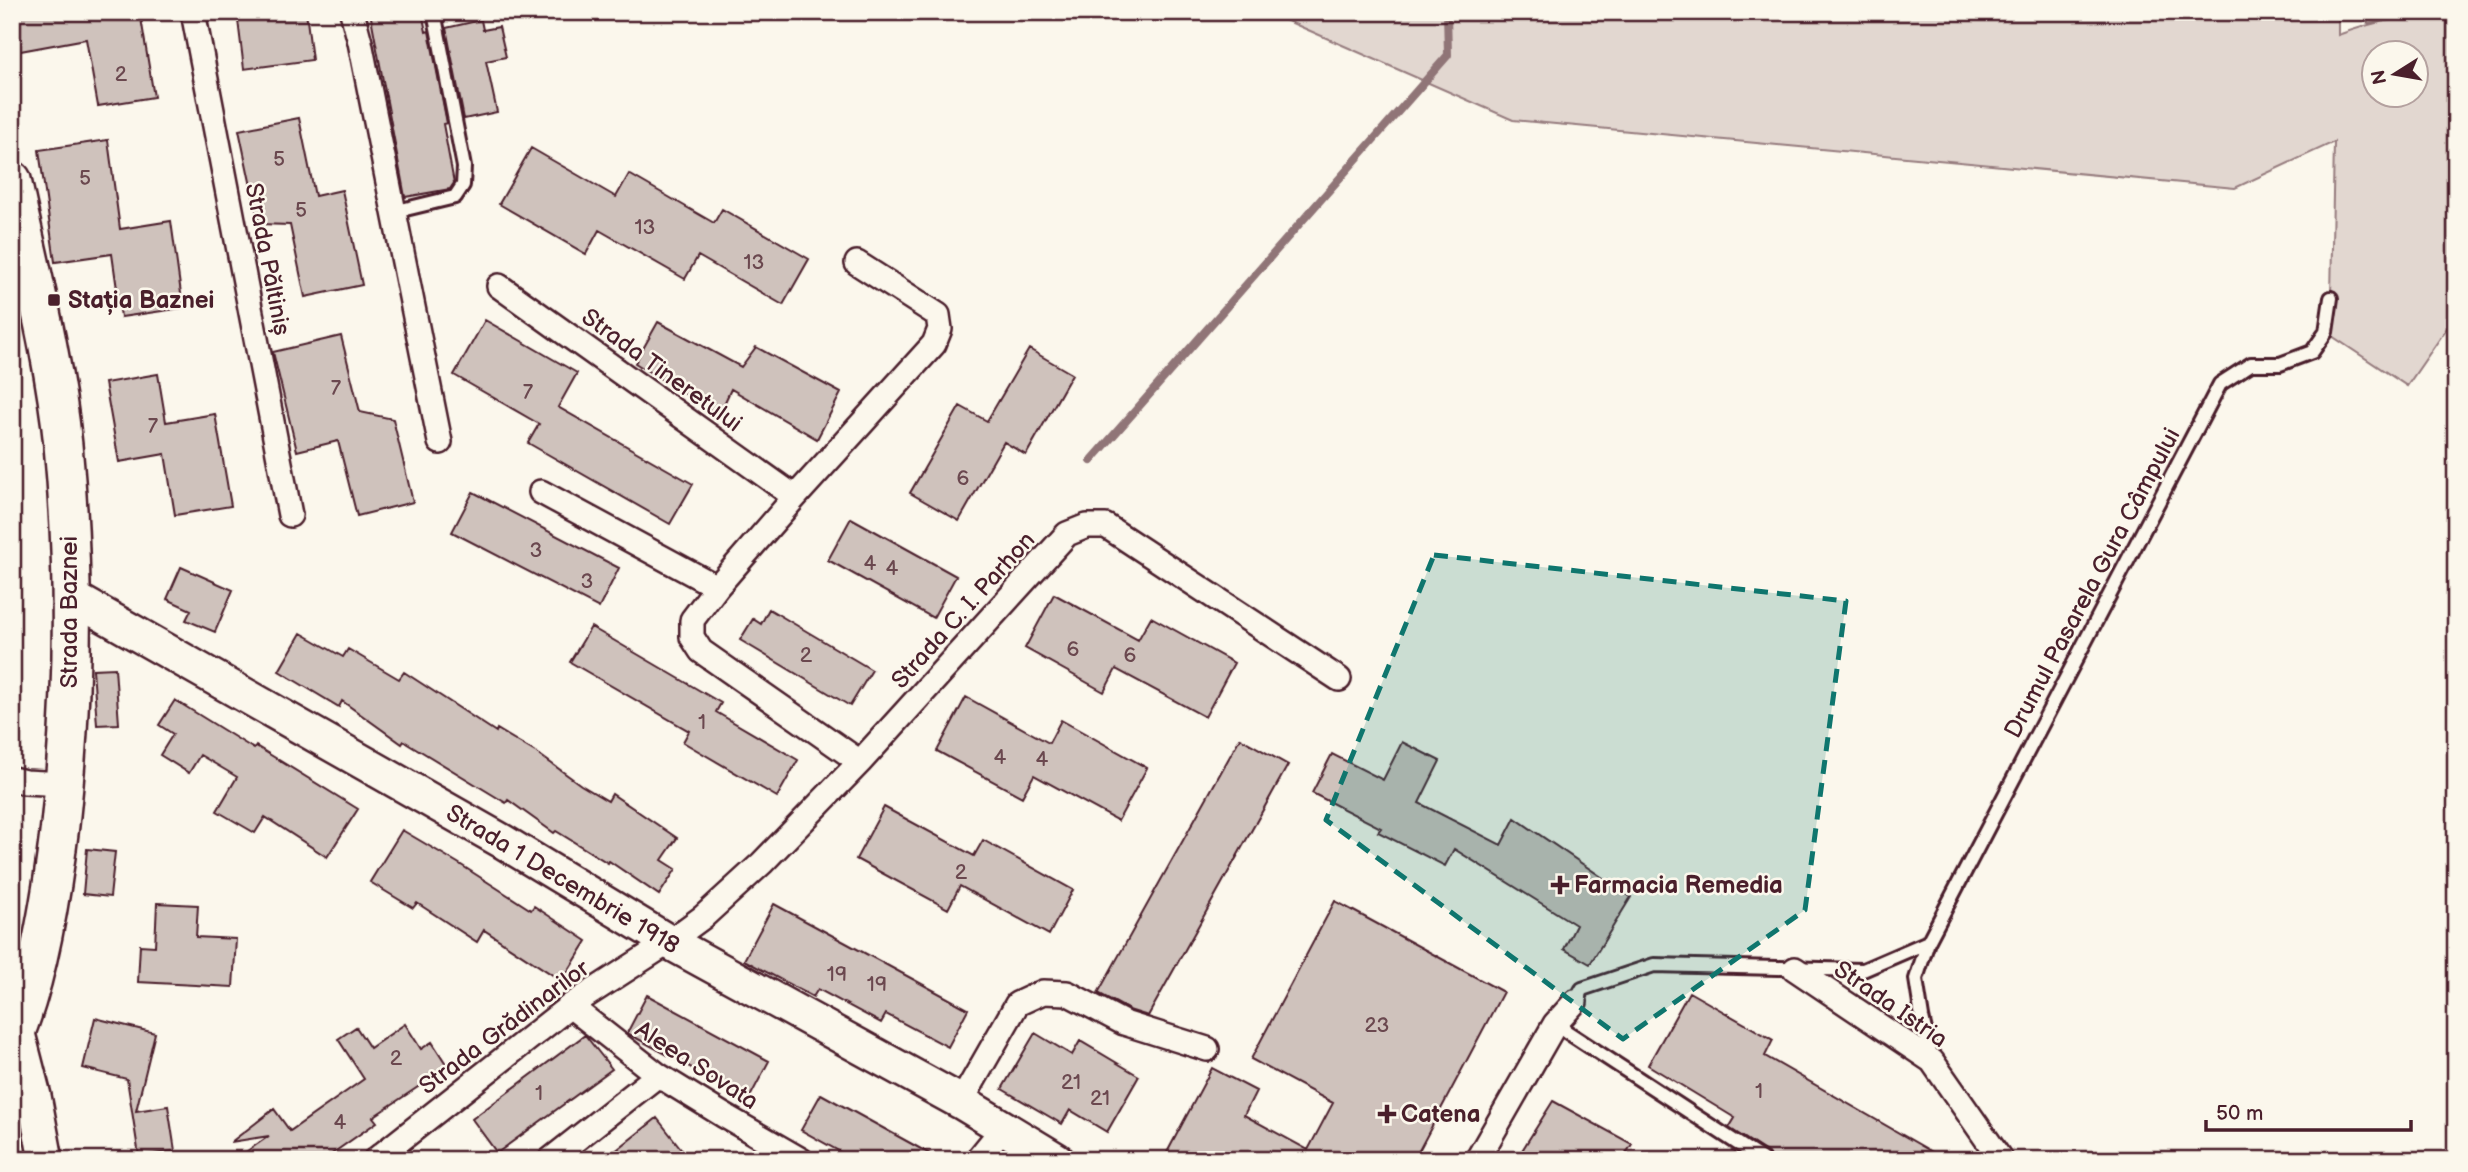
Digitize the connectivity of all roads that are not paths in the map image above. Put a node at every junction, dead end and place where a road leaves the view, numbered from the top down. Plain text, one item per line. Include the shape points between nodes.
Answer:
1 (193, 12) edge
2 (352, 12) edge
3 (434, 12) edge
4 (12, 180) edge
5 (393, 212) junction
6 (857, 263) dead end
7 (499, 286) dead end
8 (2331, 298) dead end
9 (440, 442) dead end
10 (541, 492) dead end
11 (795, 497) junction
12 (290, 515) dead end
13 (718, 587) junction
14 (70, 596) junction
15 (1339, 679) dead end
16 (860, 762) junction
17 (12, 779) edge
18 (64, 784) junction
19 (669, 942) junction
20 (1928, 942) junction
21 (1795, 968) junction
22 (1575, 1002) joint
23 (570, 1006) junction
24 (1555, 1024) junction
25 (15, 1036) edge
26 (1207, 1049) dead end
27 (1932, 1061) junction
28 (658, 1075) junction
29 (961, 1102) junction
30 (1003, 1128) junction
31 (1998, 1158) edge
32 (46, 1160) edge
33 (375, 1160) edge
34 (550, 1160) edge
35 (801, 1160) edge
36 (977, 1160) edge
37 (1057, 1160) edge
38 (1476, 1160) edge
39 (1763, 1160) edge

1 - 12 street, Strada Păltiniș
2 - 5 street
3 - 5 lane via 464,185 455,197
4 - 14 main road, Strada Baznei via 62,443
5 - 9 street
6 - 11 street via 938,315 940,329 934,344
7 - 11 street, Strada Tineretului
8 - 20 lane, Drumul Pasarela Gura Câmpului via 2326,332 2312,352 2280,363 2251,364 2220,384
10 - 13 street
11 - 13 street
13 - 16 street via 692,620 692,637 701,651
14 - 18 main road, Strada Baznei
14 - 19 main road, Strada 1 Decembrie 1918 via 502,841
15 - 16 street, Strada C. I. Parhon via 1105,526 1087,526 1067,534
16 - 19 street, Strada C. I. Parhon via 762,863
17 - 18 street
18 - 25 main road, Strada Baznei via 47,914
19 - 23 street, Strada Grădinarilor
19 - 29 main road, Strada 1 Decembrie 1918
20 - 21 lane via 1863,970
20 - 27 lane, Drumul Pasarela Gura Câmpului via 1916,979
21 - 22 lane via 1654,965 1582,989
21 - 27 street, Strada Istria
22 - 24 street
23 - 28 street, Aleea Sovata
23 - 33 street, Strada Grădinarilor
24 - 38 street
24 - 39 lane
25 - 32 main road via 34,1096
26 - 29 street via 1124,1023 1067,993 1044,992 1017,1004
27 - 31 street, Strada Istria
28 - 34 street
28 - 35 street, Aleea Sovata
29 - 30 main road, Strada 1 Decembrie 1918
30 - 36 street
30 - 37 main road, Strada 1 Decembrie 1918

